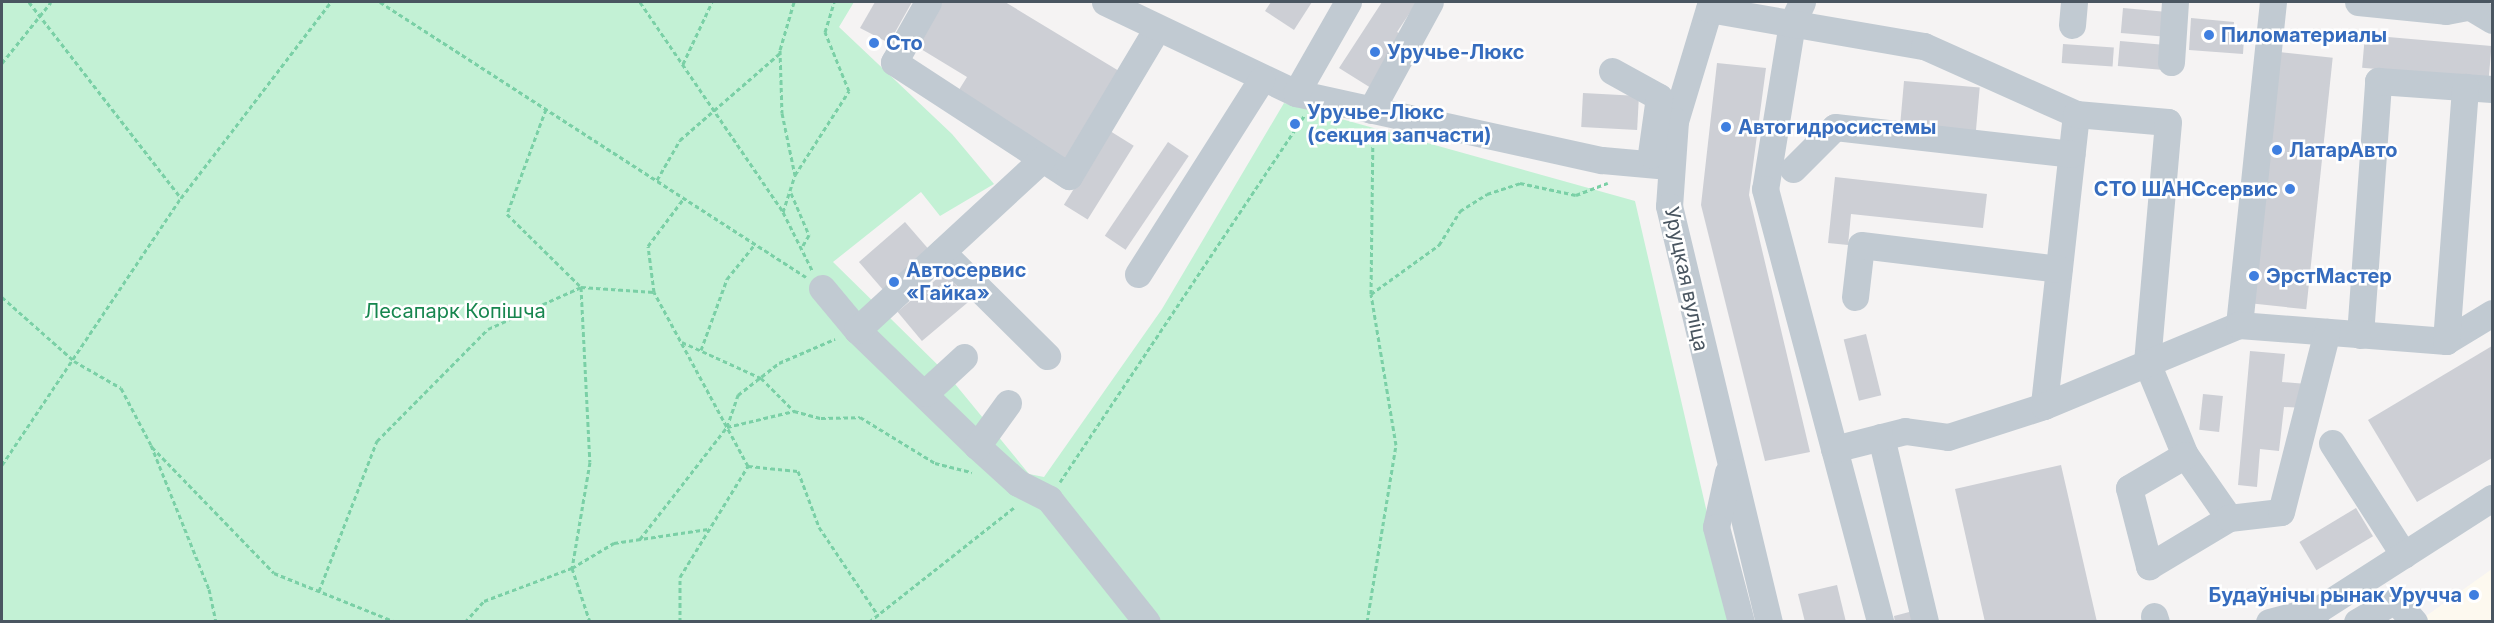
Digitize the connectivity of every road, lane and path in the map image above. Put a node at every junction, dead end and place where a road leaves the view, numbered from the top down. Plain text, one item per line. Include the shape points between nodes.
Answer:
1 (29, 2) edge
2 (51, 2) edge
3 (331, 2) edge
4 (380, 2) edge
5 (640, 2) edge
6 (712, 2) edge
7 (794, 2) edge
8 (834, 2) edge
9 (928, 2) edge
10 (1105, 2) edge
11 (1348, 2) edge
12 (1430, 2) edge
13 (2175, 2) edge
14 (2273, 2) edge
15 (2358, 2) edge
16 (2464, 4) edge
17 (1710, 5) edge
18 (1797, 12) edge
19 (39, 16) junction
20 (2493, 20) edge
21 (1156, 30) junction
22 (780, 53) junction
23 (2171, 62) dead end
24 (2, 63) edge
25 (683, 64) junction
26 (1612, 71) dead end
27 (1261, 80) junction
28 (2465, 87) junction
29 (2493, 89) edge
30 (1306, 95) junction
31 (546, 109) junction
32 (1371, 110) junction
33 (715, 111) junction
34 (2076, 114) junction
35 (2072, 154) junction
36 (1042, 159) junction
37 (1650, 164) junction
38 (1793, 169) dead end
39 (795, 175) junction
40 (656, 180) junction
41 (790, 191) junction
42 (181, 198) junction
43 (684, 198) junction
44 (783, 212) junction
45 (754, 244) junction
46 (801, 249) junction
47 (942, 252) junction
48 (2059, 269) junction
49 (1138, 274) dead end
50 (581, 287) junction
51 (821, 287) junction
52 (654, 292) junction
53 (1371, 294) junction
54 (2, 297) edge
55 (1855, 297) dead end
56 (2493, 313) edge
57 (2239, 325) junction
58 (857, 330) junction
59 (2327, 332) junction
60 (2360, 334) junction
61 (680, 341) junction
62 (2446, 341) junction
63 (701, 350) junction
64 (1047, 356) dead end
65 (964, 357) dead end
66 (74, 361) junction
67 (2147, 363) junction
68 (761, 378) junction
69 (925, 393) junction
70 (1008, 403) dead end
71 (2044, 406) junction
72 (794, 411) junction
73 (727, 427) junction
74 (1881, 437) junction
75 (2332, 443) dead end
76 (151, 445) junction
77 (977, 446) junction
78 (1834, 449) junction
79 (2185, 454) junction
80 (2, 465) edge
81 (1730, 465) junction
82 (748, 466) junction
83 (977, 473) dead end
84 (1041, 496) junction
85 (2493, 498) edge
86 (2229, 518) junction
87 (709, 529) junction
88 (640, 539) junction
89 (2404, 555) junction
90 (572, 568) junction
91 (319, 591) junction
92 (878, 615) junction
93 (385, 620) edge
94 (216, 621) edge
95 (396, 621) edge
96 (465, 621) edge
97 (590, 621) edge
98 (680, 621) edge
99 (869, 621) edge
100 (1147, 621) edge
101 (1366, 621) edge
102 (1741, 621) edge
103 (1769, 621) edge
104 (1880, 621) edge
105 (1925, 621) edge
106 (2269, 621) edge
107 (2358, 621) edge
108 (2414, 621) edge

1 - 19 path
2 - 19 path
3 - 42 path
4 - 31 path
5 - 25 path
6 - 25 path
7 - 22 path
8 - 39 path via 825,32 849,91
9 - 36 street via 894,62
10 - 21 street
11 - 30 street
12 - 32 street
13 - 23 street
14 - 57 street
15 - 16 street via 2446,10
16 - 20 street
17 - 18 street
17 - 37 street via 1675,121
18 - 34 street via 1924,46
18 - 78 street via 1765,189
19 - 24 path
19 - 42 path
21 - 27 street
21 - 36 street via 1069,176
22 - 33 path
22 - 39 path via 782,113
25 - 33 path
26 - 37 street via 1659,97
27 - 30 street
27 - 49 street
28 - 29 street
28 - 60 street via 2378,81
28 - 62 street
30 - 32 street
30 - 84 path
31 - 40 path
31 - 50 path via 507,214
32 - 37 street
32 - 53 path via 1376,157 1369,227
33 - 40 path via 680,140
33 - 44 path
34 - 35 street
34 - 67 street via 2168,122
35 - 38 street via 1835,127
35 - 48 street
36 - 47 street
37 - 53 path via 1576,195 1521,183 1487,194 1460,211 1439,245
37 - 81 street, Уруцкая вуліца via 1673,237
39 - 41 path
40 - 43 path
41 - 44 path
41 - 46 path via 809,235
42 - 66 path
43 - 45 path
43 - 52 path via 648,246
44 - 46 path
45 - 51 path
45 - 63 path via 727,279
46 - 51 path
47 - 58 street
47 - 64 street
48 - 55 street via 1861,245
48 - 71 street
50 - 52 path
50 - 90 path via 590,462
50 - 91 path via 488,329 377,441
51 - 58 street
52 - 61 path
53 - 101 path via 1396,445
54 - 66 path
56 - 62 street
57 - 59 street
57 - 67 street
58 - 68 path via 779,363
58 - 69 street
59 - 60 street
59 - 86 street via 2281,512
60 - 62 street
61 - 63 path
61 - 73 path
63 - 68 path
65 - 69 street
66 - 76 path via 121,388
66 - 80 path
67 - 71 street
67 - 79 street
68 - 72 path
68 - 73 path via 738,395
69 - 77 street
70 - 77 street
71 - 74 street via 1948,437 1905,431
72 - 73 path
72 - 83 path via 820,418 860,417 935,463
73 - 82 path
73 - 88 path
74 - 78 street
74 - 105 street
75 - 89 street
76 - 91 path via 274,573
76 - 94 path via 209,589
77 - 84 street
78 - 104 street
79 - 86 street
79 - 86 street via 2130,488 2150,566
81 - 102 street via 1716,527
81 - 103 street, Уруцкая вуліца
82 - 87 path
82 - 92 path via 798,471 819,527
84 - 92 path
84 - 100 street
85 - 89 street
87 - 88 path
87 - 98 path via 680,577
88 - 90 path via 614,543
89 - 106 street via 2319,609
90 - 96 path via 484,602
90 - 97 path
91 - 93 path
92 - 99 path
93 - 95 path
107 - 108 street via 2395,600

